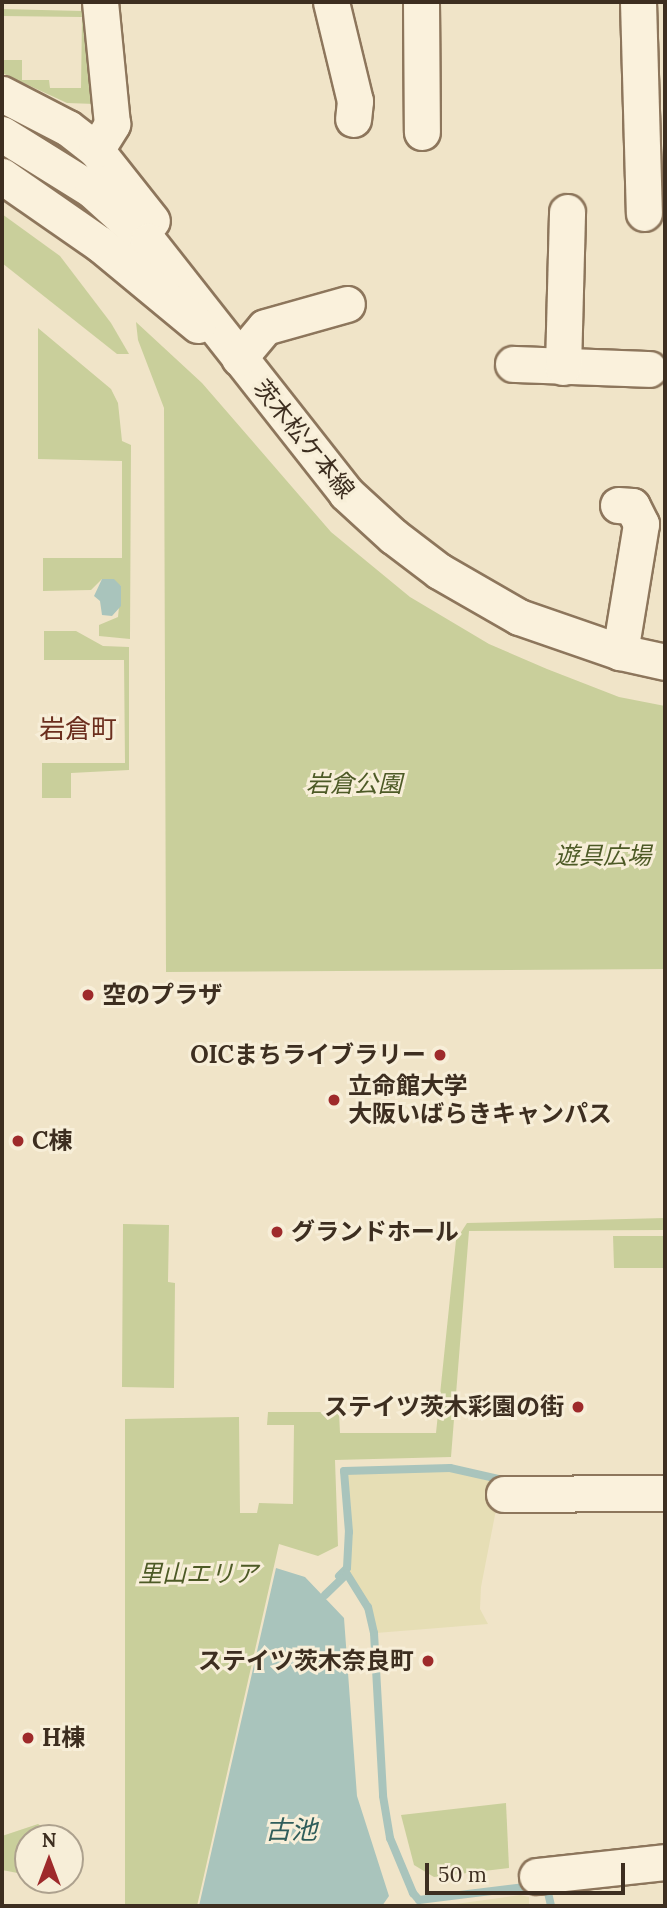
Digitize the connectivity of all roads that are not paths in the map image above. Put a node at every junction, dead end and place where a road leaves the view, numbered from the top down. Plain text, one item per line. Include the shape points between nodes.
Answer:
1 (100, 2) edge
2 (331, 2) edge
3 (421, 2) edge
4 (638, 2) edge
5 (2, 94) edge
6 (353, 120) dead end
7 (422, 132) dead end
8 (2, 134) edge
9 (96, 150) junction
10 (2, 176) edge
11 (567, 212) dead end
12 (644, 213) dead end
13 (347, 304) dead end
14 (239, 358) junction
15 (513, 364) dead end
16 (563, 367) junction
17 (649, 369) dead end
18 (618, 505) dead end
19 (620, 652) junction
20 (665, 662) edge
21 (665, 1493) edge
22 (504, 1494) dead end
23 (665, 1862) edge
24 (537, 1876) dead end

1 - 9 street via 112,124
2 - 6 street via 355,101
3 - 7 street
4 - 12 street
5 - 9 street via 68,128
8 - 14 street, 茨木松ケ本線 via 92,190 125,217 172,267
9 - 14 street via 218,305
10 - 14 street via 100,244
11 - 16 street
13 - 14 street via 265,327
14 - 19 street, 茨木松ケ本線 via 346,493 415,554 519,617
15 - 16 street
16 - 17 street
18 - 19 street via 632,506 641,524
19 - 20 street, 茨木松ケ本線
21 - 22 street
23 - 24 street

